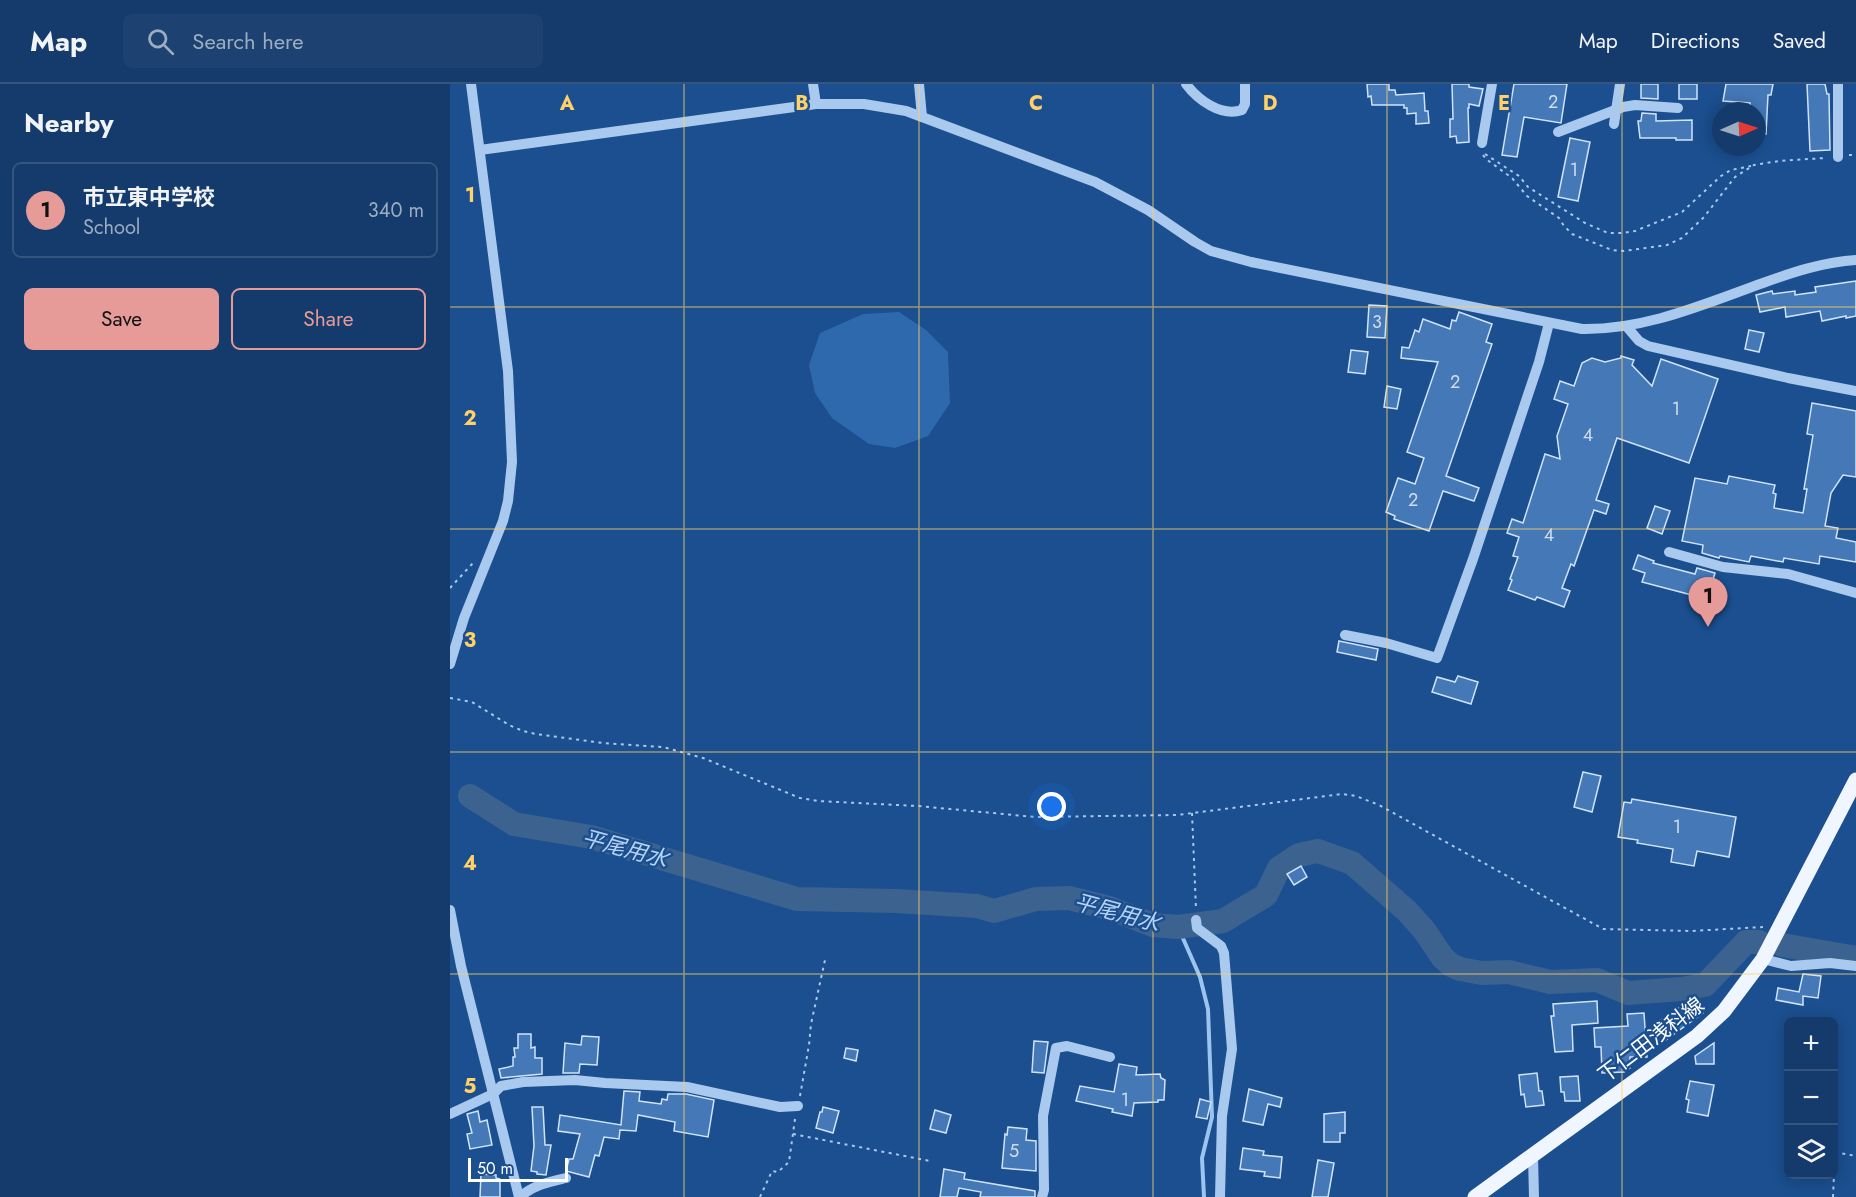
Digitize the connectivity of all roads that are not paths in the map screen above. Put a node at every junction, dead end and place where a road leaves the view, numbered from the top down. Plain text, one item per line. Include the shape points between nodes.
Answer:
1 (471, 84) edge
2 (813, 84) edge
3 (919, 84) edge
4 (1185, 84) edge
5 (1245, 84) edge
6 (1492, 84) edge
7 (1620, 84) edge
8 (1838, 84) edge
9 (816, 104) junction
10 (1616, 108) junction
11 (1678, 108) dead end
12 (922, 117) junction
13 (1614, 124) dead end
14 (1558, 132) dead end
15 (1482, 143) road end
16 (480, 150) junction
17 (1838, 157) road end
18 (1856, 260) edge
19 (1549, 323) junction
20 (1627, 327) junction
21 (1856, 391) edge
22 (1669, 552) dead end
23 (1856, 593) edge
24 (1345, 635) dead end
25 (450, 664) edge
26 (1856, 780) edge
27 (450, 910) edge
28 (1197, 924) road end
29 (1763, 959) junction
30 (1856, 966) edge
31 (1110, 1057) dead end
32 (493, 1094) junction
33 (798, 1106) road end
34 (450, 1114) edge
35 (1533, 1156) junction
36 (566, 1178) dead end
37 (520, 1197) edge
38 (1042, 1197) edge
39 (1220, 1197) edge
40 (1475, 1197) edge
41 (1534, 1197) edge

1 - 16 street
2 - 9 street
3 - 12 street
4 - 5 street via 1220,111 1233,113 1245,104
6 - 15 street
7 - 10 street
8 - 17 street
9 - 12 street via 864,104
9 - 16 street
10 - 11 street
10 - 13 street
10 - 14 street
12 - 19 street via 1095,182 1212,251
16 - 25 street via 508,371 512,462 508,501 497,540 464,618
18 - 20 street via 1806,268
19 - 20 street via 1582,329
19 - 24 street via 1437,658
20 - 21 street via 1648,345
22 - 23 street via 1723,567 1788,574
26 - 29 main road, 下仁田浅科線
27 - 32 street via 460,966
28 - 39 street via 1224,953 1232,1049 1222,1116
29 - 30 street via 1791,966
29 - 35 main road, 下仁田浅科線 via 1724,1011 1697,1036
31 - 38 street via 1067,1046 1056,1048 1043,1116
32 - 33 street via 501,1086 523,1082 575,1080 687,1087 780,1107
32 - 34 street
32 - 37 street
35 - 40 main road, 下仁田浅科線
35 - 41 street
36 - 37 street via 529,1189

